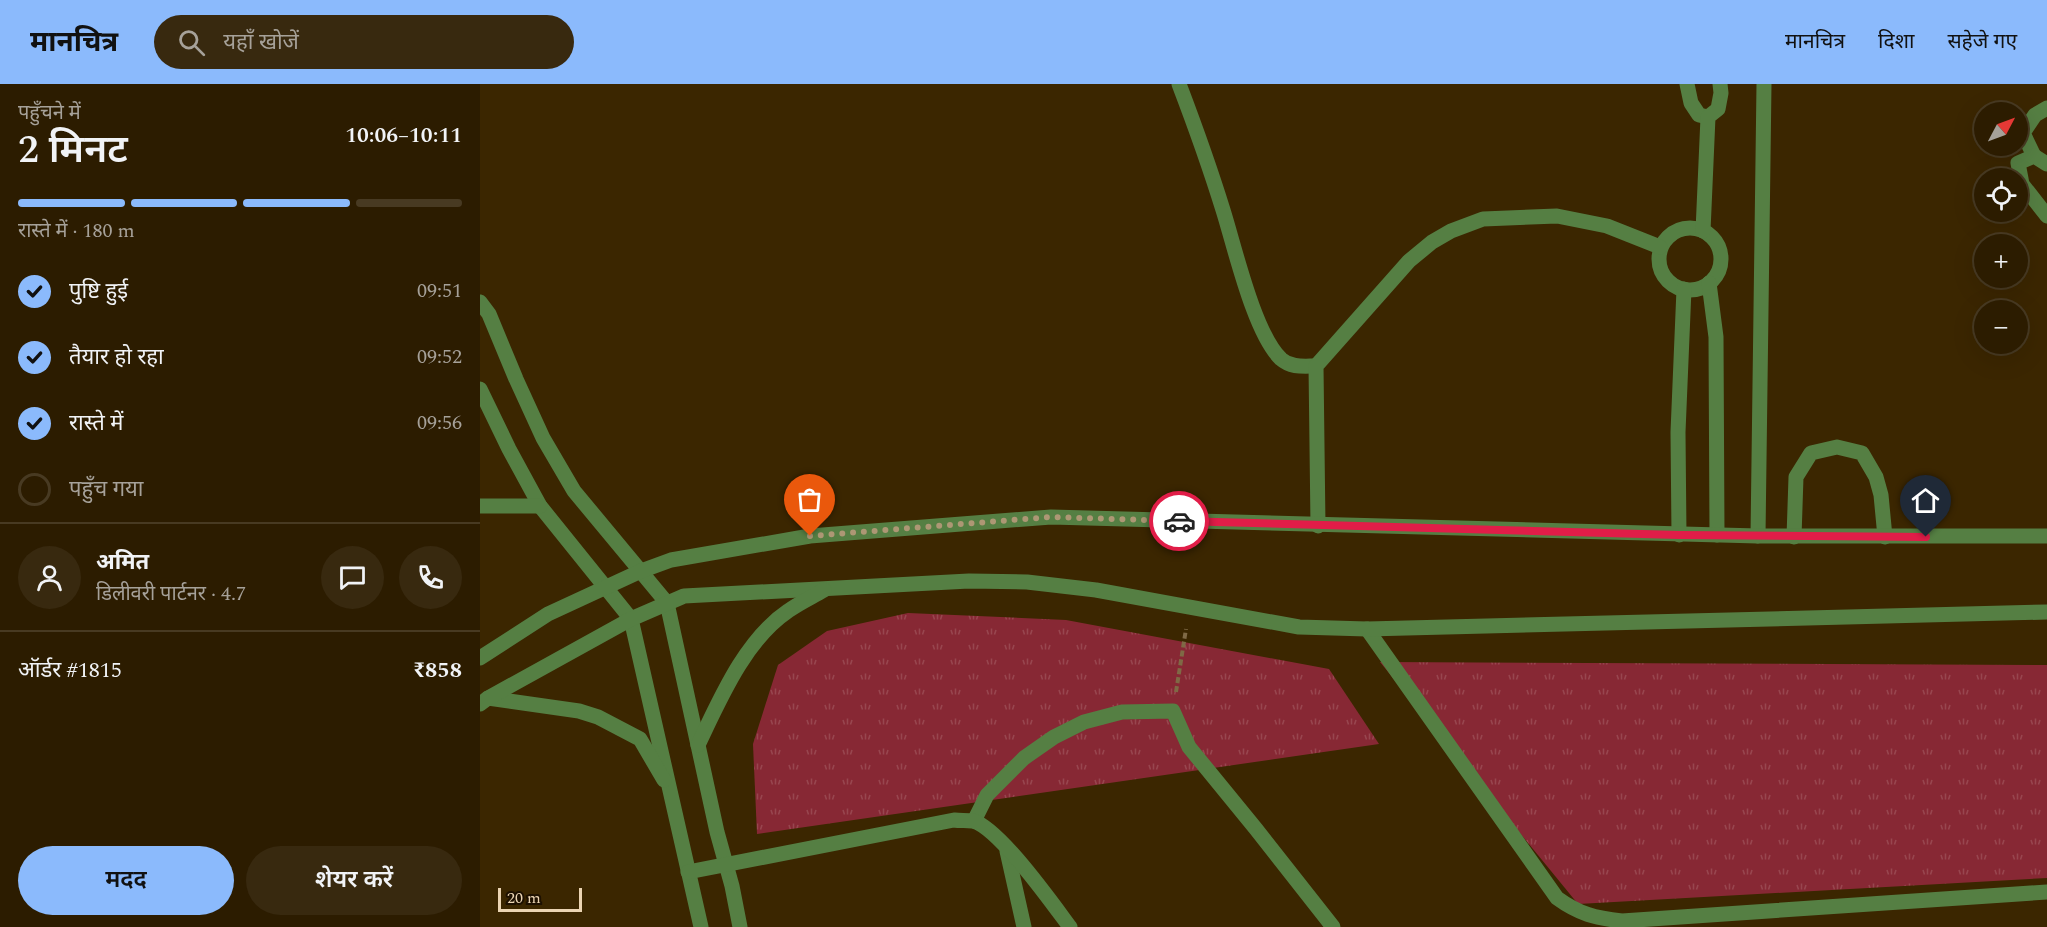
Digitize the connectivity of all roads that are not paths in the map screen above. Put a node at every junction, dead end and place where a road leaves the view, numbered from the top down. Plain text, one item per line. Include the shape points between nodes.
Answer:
1 (1179, 84) edge
2 (1687, 84) edge
3 (1720, 84) edge
4 (1764, 84) edge
5 (2047, 108) edge
6 (1708, 117) junction
7 (2034, 156) junction
8 (2047, 165) edge
9 (2047, 216) edge
10 (1703, 231) junction
11 (1660, 247) junction
12 (1709, 284) junction
13 (1684, 290) junction
14 (480, 302) edge
15 (1316, 366) junction
16 (480, 389) edge
17 (480, 506) edge
18 (540, 506) junction
19 (1318, 526) junction
20 (1679, 535) junction
21 (1717, 535) junction
22 (1758, 536) junction
23 (2047, 536) edge
24 (1794, 537) junction
25 (1885, 537) junction
26 (641, 571) junction
27 (606, 588) junction
28 (827, 589) junction
29 (667, 603) junction
30 (2047, 612) edge
31 (631, 619) junction
32 (1367, 629) junction
33 (480, 658) edge
34 (484, 701) edge
35 (698, 745) junction
36 (671, 793) junction
37 (974, 821) junction
38 (1006, 848) junction
39 (726, 864) junction
40 (688, 872) junction
41 (2047, 892) edge
42 (700, 927) edge
43 (740, 927) edge
44 (1024, 927) edge
45 (1070, 927) edge
46 (1333, 927) edge

1 - 15 street via 1255,311 1271,346 1282,361 1294,367
2 - 6 street via 1698,115
3 - 6 street via 1718,110
4 - 22 street
5 - 7 street via 2035,115 2023,133
6 - 10 street
7 - 8 street
7 - 9 street via 2018,163 2022,184
10 - 11 street via 1683,228 1665,238
10 - 12 street via 1718,245 1720,255 1720,266
11 - 13 street via 1659,267 1664,276
11 - 15 street via 1607,226 1557,216 1483,219 1451,231 1409,261
12 - 13 street
12 - 21 street via 1716,337
13 - 20 street via 1678,432
14 - 26 street via 489,314 543,438 574,491
15 - 19 street
16 - 18 street
17 - 18 street
18 - 27 street
19 - 20 street
19 - 26 street via 1051,517 810,536 671,560
20 - 21 street
21 - 22 street
22 - 24 street
23 - 25 street
24 - 25 street
24 - 25 street via 1796,477 1811,453 1837,447 1862,453 1876,477
26 - 27 street
26 - 29 street
27 - 31 street
27 - 33 street via 548,614
28 - 29 street via 684,596
28 - 32 street via 969,580 1027,582 1096,590 1299,627
28 - 35 street via 786,612 758,639 724,689
29 - 31 street
29 - 35 street
30 - 32 street
31 - 34 street
31 - 36 street
32 - 41 street via 1557,898 1574,910 1622,921
34 - 36 street via 579,711 598,717 640,740
35 - 39 street
36 - 40 street
37 - 38 street
37 - 39 street via 954,820
37 - 46 street via 987,795 1024,758 1054,737 1084,722 1122,712 1173,711 1189,747
38 - 44 street
38 - 45 street
39 - 40 street
39 - 43 street
40 - 42 street

